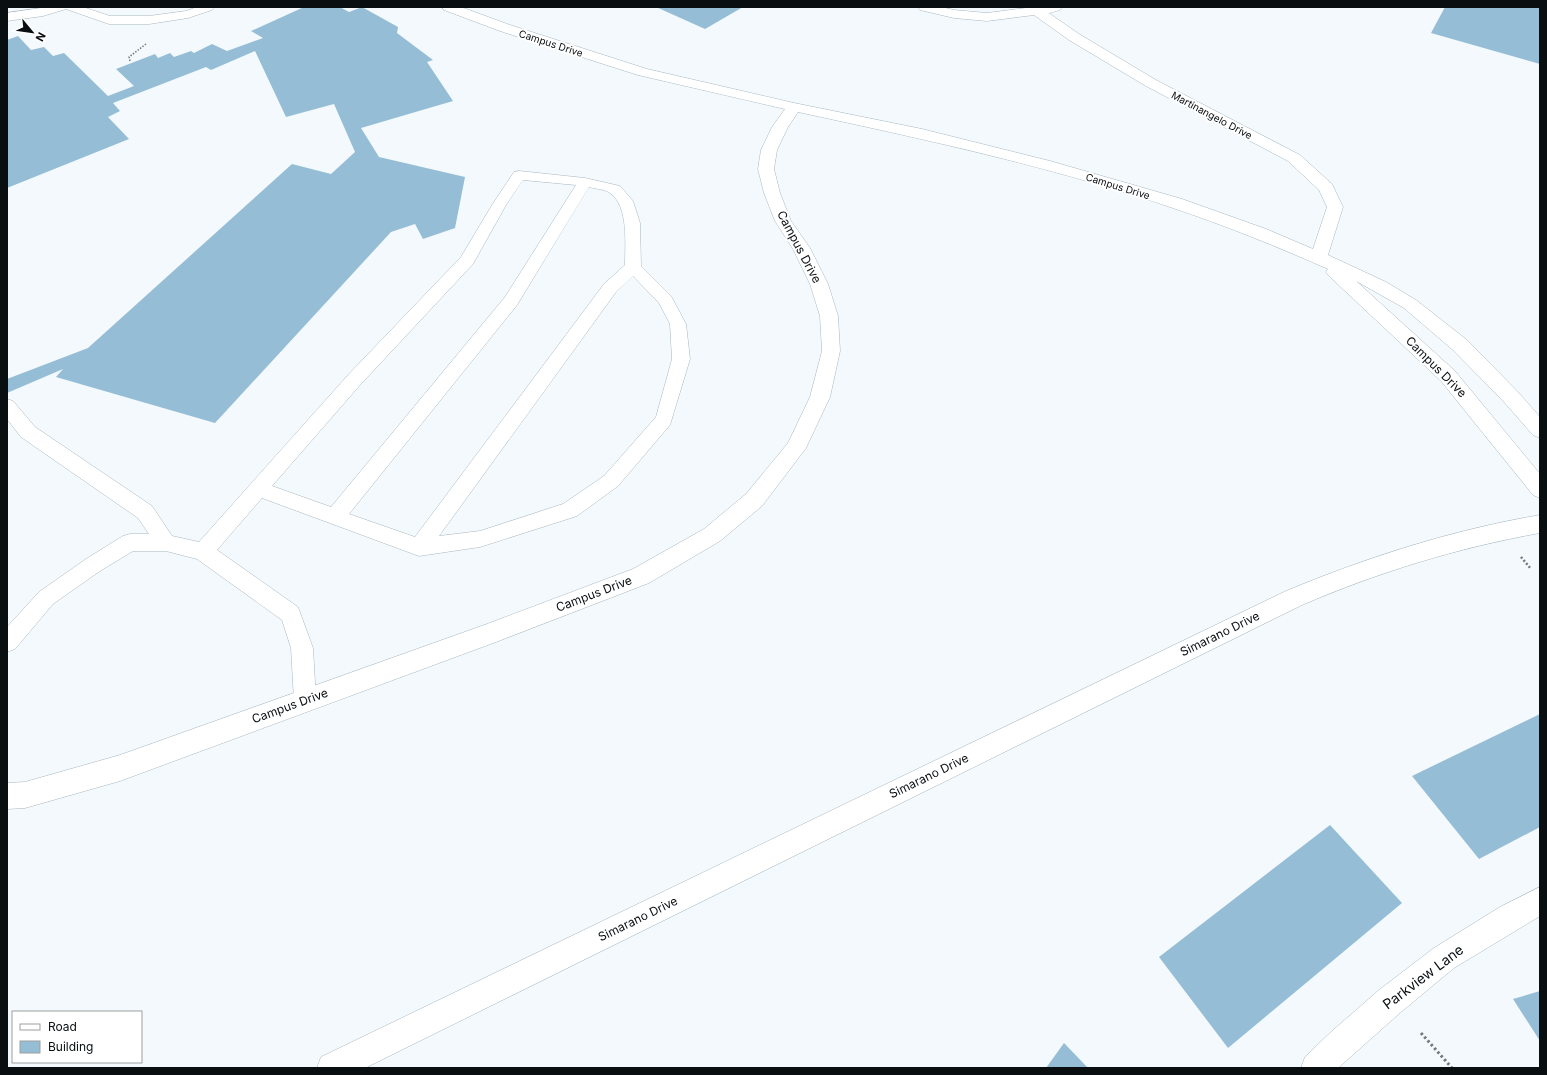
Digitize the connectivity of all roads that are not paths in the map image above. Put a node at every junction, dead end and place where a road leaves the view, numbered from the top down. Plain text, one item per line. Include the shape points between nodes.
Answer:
1 (70, 7) edge
2 (208, 7) edge
3 (449, 7) edge
4 (925, 7) edge
5 (1056, 7) edge
6 (1035, 9) edge
7 (7, 17) edge
8 (794, 108) junction
9 (585, 182) junction
10 (1319, 258) junction
11 (633, 267) junction
12 (7, 406) edge
13 (1540, 430) edge
14 (1540, 488) edge
15 (258, 489) junction
16 (336, 517) junction
17 (1540, 524) edge
18 (166, 543) junction
19 (419, 547) junction
20 (203, 552) junction
21 (7, 642) edge
22 (305, 700) junction
23 (7, 796) edge
24 (1540, 901) edge
25 (332, 1068) edge
26 (1316, 1068) edge

1 - 2 lane via 109,20 141,20 188,14
1 - 7 lane
3 - 8 street, Campus Drive via 643,72
4 - 6 street via 954,14 987,17
5 - 6 lane
6 - 10 street, Martinangelo Drive via 1151,83 1294,158 1326,188 1335,208
8 - 10 street, Campus Drive via 922,134 1044,164 1176,203 1260,233
8 - 22 street, Campus Drive via 780,127 769,150 766,169 783,221 801,248 819,284 829,316 831,351 820,397 796,448 754,500 712,535 641,576
9 - 11 lane via 615,189 626,201 632,223
9 - 15 lane via 520,175 467,260 354,380
9 - 16 lane via 511,301
10 - 13 street, Campus Drive via 1380,286 1410,304 1460,345
10 - 14 street, Campus Drive via 1448,376
11 - 19 lane via 610,288
11 - 19 lane via 665,300 678,324 681,359 664,420 611,481 570,510 480,539
12 - 18 lane via 28,432 145,512
15 - 16 lane
15 - 20 lane
16 - 19 lane
17 - 25 street, Simarano Drive via 1471,538 1404,556 1294,598
18 - 20 lane
18 - 21 lane via 130,542 93,564 46,598
20 - 22 lane via 291,614 302,648
22 - 23 street, Campus Drive via 120,768 25,795
24 - 26 street, Parkview Lane via 1444,958 1378,1011

